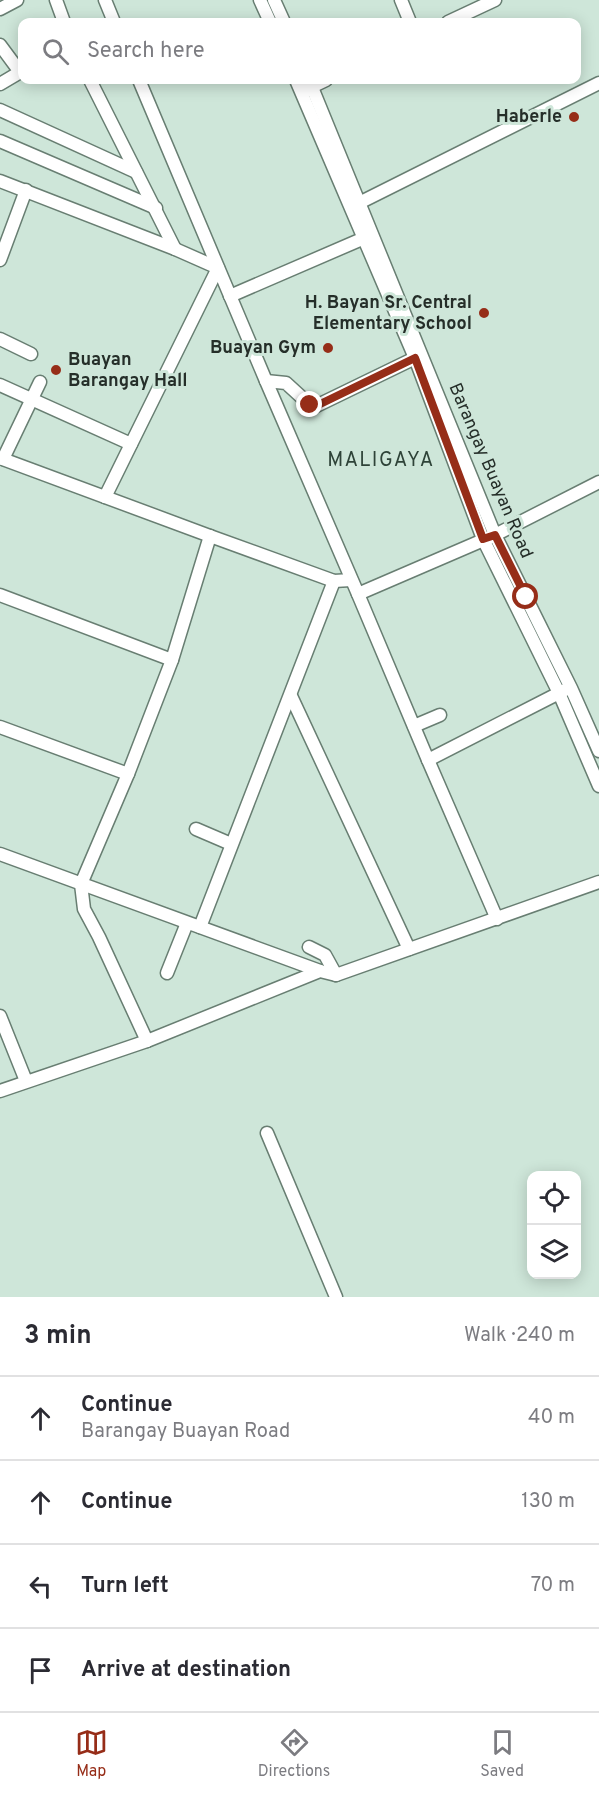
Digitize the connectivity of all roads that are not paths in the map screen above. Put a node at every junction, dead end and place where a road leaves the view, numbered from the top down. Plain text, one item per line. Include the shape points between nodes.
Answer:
1 (17, 0) edge
2 (56, 0) edge
3 (105, 0) edge
4 (260, 0) edge
5 (274, 0) edge
6 (401, 0) edge
7 (495, 0) edge
8 (0, 9) edge
9 (63, 18) edge
10 (112, 18) edge
11 (268, 18) edge
12 (282, 18) edge
13 (408, 18) edge
14 (457, 18) edge
15 (0, 45) edge
16 (18, 68) edge
17 (18, 74) edge
18 (599, 83) edge
19 (0, 84) edge
20 (92, 84) edge
21 (140, 84) edge
22 (307, 86) edge
23 (0, 110) edge
24 (0, 141) edge
25 (136, 172) junction
26 (0, 181) edge
27 (26, 190) junction
28 (354, 205) junction
29 (156, 208) junction
30 (368, 237) junction
31 (175, 249) junction
32 (0, 260) edge
33 (218, 268) junction
34 (230, 296) junction
35 (0, 339) edge
36 (31, 354) dead end
37 (415, 358) junction
38 (266, 381) junction
39 (40, 382) dead end
40 (0, 385) edge
41 (31, 399) junction
42 (131, 444) junction
43 (2, 458) edge
44 (598, 484) edge
45 (105, 497) junction
46 (210, 536) junction
47 (489, 537) junction
48 (351, 580) junction
49 (334, 581) junction
50 (358, 594) junction
51 (0, 595) edge
52 (172, 660) junction
53 (565, 690) junction
54 (291, 696) junction
55 (440, 716) dead end
56 (414, 726) junction
57 (0, 727) edge
58 (599, 751) edge
59 (428, 760) junction
60 (128, 774) junction
61 (599, 786) edge
62 (196, 830) dead end
63 (231, 844) junction
64 (0, 854) edge
65 (599, 882) edge
66 (81, 884) junction
67 (497, 919) junction
68 (187, 923) junction
69 (200, 927) junction
70 (309, 947) dead end
71 (409, 949) junction
72 (320, 971) junction
73 (167, 974) dead end
74 (336, 975) junction
75 (0, 1016) edge
76 (147, 1041) junction
77 (26, 1081) junction
78 (0, 1090) edge
79 (267, 1133) dead end
80 (336, 1297) edge

1 - 8 street
2 - 9 street
3 - 10 street
4 - 11 street
5 - 12 street
6 - 13 street
7 - 14 street
15 - 16 street
17 - 19 street
18 - 28 street
20 - 25 street
21 - 33 street
22 - 28 street
23 - 25 street
24 - 29 street
25 - 29 street
26 - 27 street
27 - 31 street
27 - 32 street
28 - 30 street
29 - 31 street
30 - 34 street
30 - 37 street
30 - 47 street, Barangay Buayan Road
31 - 33 street
33 - 34 street
33 - 42 street
34 - 38 street
35 - 36 street
37 - 38 street via 314,407 286,383
37 - 47 street
38 - 48 street
39 - 41 street
40 - 41 street
41 - 42 street
41 - 43 street
42 - 45 street
43 - 45 street
44 - 47 street
45 - 46 street
46 - 49 street
46 - 52 street
47 - 50 street
47 - 53 street, Barangay Buayan Road
48 - 49 street
48 - 50 street
49 - 54 street
50 - 56 street
51 - 52 street
52 - 60 street
53 - 58 street, Barangay Buayan Road
53 - 59 street
53 - 61 street
54 - 63 street
54 - 71 street
55 - 56 street
56 - 59 street
57 - 60 street
59 - 67 street
60 - 66 street
62 - 63 street
63 - 69 street
64 - 66 street
65 - 67 street
66 - 68 street
66 - 76 street via 84,909
67 - 71 street
68 - 69 street
68 - 73 street
69 - 72 street
70 - 74 street via 325,955
71 - 74 street
72 - 74 street
72 - 76 street
75 - 77 street
76 - 77 street
77 - 78 street
79 - 80 street

